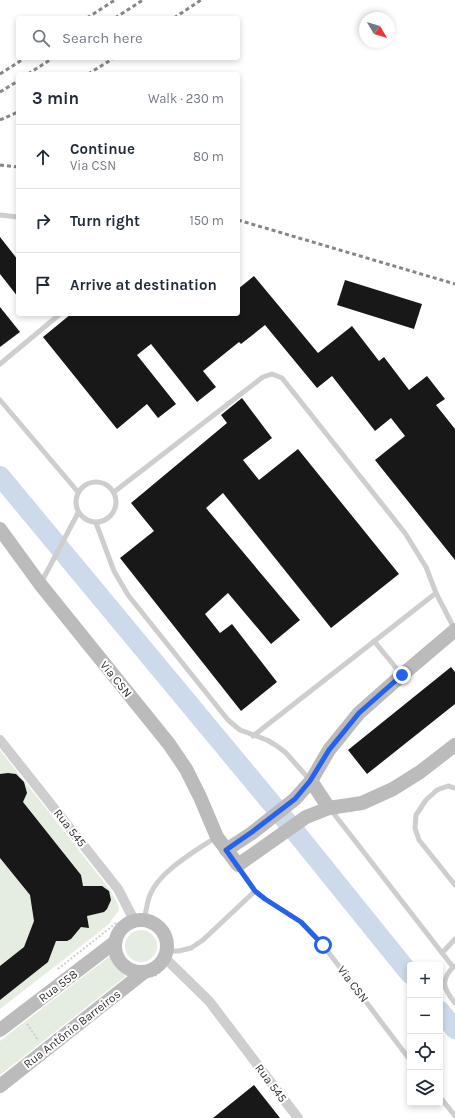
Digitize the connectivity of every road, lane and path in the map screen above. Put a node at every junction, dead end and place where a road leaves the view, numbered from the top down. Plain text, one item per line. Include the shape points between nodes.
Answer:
1 (0, 215) edge
2 (16, 217) edge
3 (58, 316) edge
4 (0, 364) edge
5 (0, 400) edge
6 (78, 492) junction
7 (114, 492) junction
8 (78, 513) junction
9 (96, 523) junction
10 (0, 529) edge
11 (44, 577) junction
12 (436, 593) junction
13 (455, 630) edge
14 (374, 642) junction
15 (402, 675) junction
16 (253, 736) junction
17 (0, 740) edge
18 (455, 745) edge
19 (310, 781) junction
20 (455, 788) edge
21 (330, 808) junction
22 (217, 837) junction
23 (226, 850) junction
24 (238, 865) junction
25 (455, 885) edge
26 (255, 891) junction
27 (139, 920) junction
28 (116, 923) dead end
29 (455, 939) edge
30 (115, 942) junction
31 (442, 953) junction
32 (166, 954) junction
33 (454, 966) edge
34 (55, 971) dead end
35 (143, 973) junction
36 (455, 1003) edge
37 (25, 1021) dead end
38 (0, 1030) edge
39 (40, 1043) dead end
40 (407, 1056) edge
41 (0, 1086) edge
42 (443, 1101) edge
43 (455, 1116) edge
44 (298, 1118) edge

1 - 2 lane
3 - 4 lane
5 - 6 lane
6 - 7 lane via 82,486 96,482 109,486
6 - 8 lane via 75,499
7 - 9 lane via 116,506 113,513 103,522
7 - 12 lane via 263,377 272,374 282,378 405,533 426,567
8 - 9 lane via 88,522
8 - 11 lane
9 - 16 lane via 114,571 128,595 228,720
10 - 11 street, Via CSN
11 - 22 street, Via CSN via 186,769
12 - 13 lane
12 - 14 lane
13 - 15 street
14 - 15 lane
14 - 16 lane
15 - 19 street via 359,713 329,750
16 - 19 lane via 267,740 286,753
17 - 27 street, Rua 545
18 - 21 street via 393,789 362,803
19 - 21 street
19 - 23 street via 295,799
20 - 25 lane via 448,786 437,790 426,800 416,815 415,828 419,840
21 - 24 street via 306,817
21 - 31 lane
22 - 23 street, Via CSN
22 - 27 lane via 159,880
23 - 24 street, Via CSN
24 - 26 lane, Via CSN
26 - 32 lane via 203,940 191,948
26 - 40 lane, Via CSN via 301,922 323,945
27 - 30 street via 122,928
27 - 32 street via 153,922 160,927 168,942
28 - 34 path
29 - 31 lane
30 - 35 street via 117,957 122,964 128,969
30 - 38 street, Rua 558
31 - 33 lane
32 - 35 street via 156,968
32 - 44 street, Rua 545 via 209,1001
33 - 36 lane via 444,985
35 - 41 street, Rua Antônio Barreiros
37 - 39 path
42 - 43 lane

